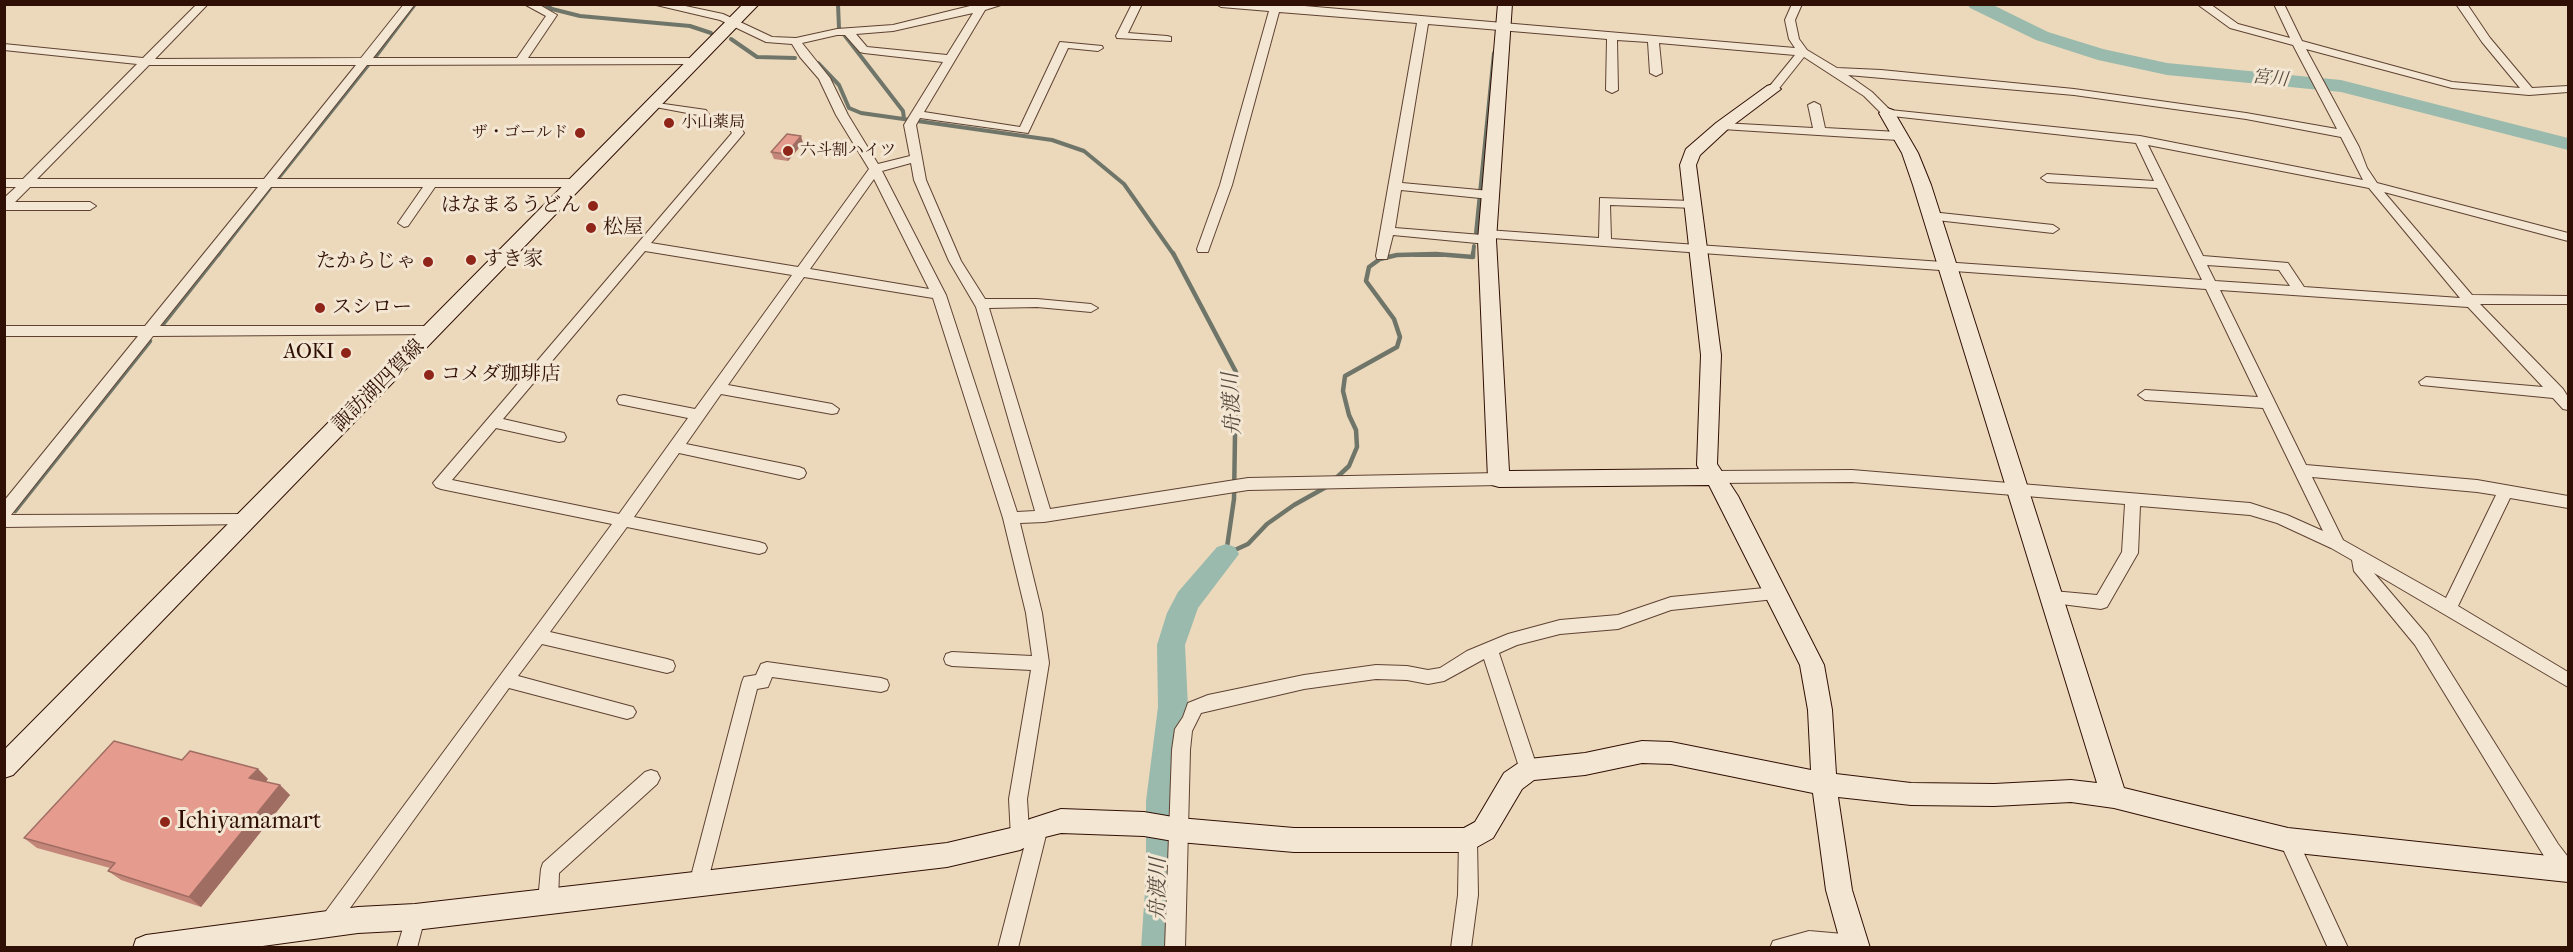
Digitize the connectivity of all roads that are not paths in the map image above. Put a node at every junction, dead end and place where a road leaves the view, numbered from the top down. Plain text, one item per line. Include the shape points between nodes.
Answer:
1 (202, 4) edge
2 (410, 4) edge
3 (530, 4) edge
4 (657, 4) edge
5 (752, 4) edge
6 (999, 4) edge
7 (1137, 4) edge
8 (1221, 4) edge
9 (1505, 4) edge
10 (1797, 4) edge
11 (2202, 4) edge
12 (2279, 4) edge
13 (2461, 4) edge
14 (983, 6) edge
15 (1276, 7) edge
16 (1423, 20) junction
17 (735, 22) junction
18 (1503, 26) junction
19 (843, 32) junction
20 (1612, 36) junction
21 (1167, 39) dead end
22 (1653, 39) junction
23 (796, 42) junction
24 (2297, 43) junction
25 (4, 47) edge
26 (1098, 48) dead end
27 (1803, 52) junction
28 (951, 59) junction
29 (365, 61) junction
30 (520, 61) junction
31 (697, 61) junction
32 (146, 62) junction
33 (1835, 71) junction
34 (1656, 73) dead end
35 (1773, 88) joint
36 (2568, 89) edge
37 (1612, 90) dead end
38 (2529, 92) junction
39 (654, 104) junction
40 (1814, 105) dead end
41 (1887, 112) junction
42 (915, 118) junction
43 (1722, 126) junction
44 (1820, 131) junction
45 (2346, 134) junction
46 (1898, 136) junction
47 (2140, 140) junction
48 (916, 158) junction
49 (875, 169) junction
50 (2047, 178) dead end
51 (269, 182) junction
52 (432, 182) junction
53 (4, 183) edge
54 (27, 183) junction
55 (578, 183) junction
56 (2162, 185) junction
57 (1395, 186) junction
58 (2373, 186) junction
59 (1490, 195) junction
60 (1692, 205) junction
61 (5, 206) edge
62 (90, 206) dead end
63 (1931, 216) junction
64 (404, 223) dead end
65 (2054, 229) dead end
66 (1388, 231) junction
67 (1487, 237) junction
68 (2568, 237) edge
69 (1605, 243) junction
70 (642, 246) junction
71 (1203, 249) dead end
72 (1697, 249) junction
73 (1382, 256) dead end
74 (2199, 260) junction
75 (1949, 268) junction
76 (801, 271) junction
77 (2211, 287) junction
78 (2301, 292) junction
79 (939, 295) junction
80 (2568, 300) edge
81 (2470, 301) junction
82 (980, 304) junction
83 (1091, 308) dead end
84 (432, 331) junction
85 (4, 332) edge
86 (148, 333) junction
87 (2426, 382) dead end
88 (718, 388) junction
89 (2558, 393) junction
90 (2145, 395) dead end
91 (624, 400) dead end
92 (2268, 403) junction
93 (2568, 405) edge
94 (832, 409) dead end
95 (699, 415) junction
96 (493, 422) junction
97 (559, 437) dead end
98 (676, 447) junction
99 (2300, 470) junction
100 (799, 473) dead end
101 (1716, 477) junction
102 (1499, 479) junction
103 (2018, 489) junction
104 (2506, 491) junction
105 (2133, 499) junction
106 (2568, 502) edge
107 (4, 513) edge
108 (1044, 516) junction
109 (1011, 518) junction
110 (246, 520) junction
111 (623, 520) junction
112 (4, 522) edge
113 (2337, 544) junction
114 (759, 548) dead end
115 (2360, 557) junction
116 (1775, 593) junction
117 (2053, 597) junction
118 (2449, 608) junction
119 (538, 636) junction
120 (1489, 649) junction
121 (952, 659) dead end
122 (1041, 663) junction
123 (667, 666) dead end
124 (505, 680) junction
125 (2568, 680) edge
126 (881, 685) dead end
127 (627, 712) dead end
128 (8, 760) edge
129 (1529, 770) junction
130 (651, 778) dead end
131 (1824, 784) junction
132 (2114, 797) junction
133 (1179, 830) junction
134 (1029, 833) junction
135 (1468, 840) junction
136 (2288, 840) junction
137 (2568, 870) edge
138 (698, 884) junction
139 (548, 901) junction
140 (415, 917) junction
141 (325, 926) junction
142 (1856, 946) edge
143 (148, 947) edge
144 (407, 948) edge
145 (1008, 948) edge
146 (1175, 948) edge
147 (1461, 948) edge
148 (1780, 948) edge
149 (2338, 948) edge

1 - 32 street
2 - 29 street
3 - 30 street via 552,15
4 - 17 street
5 - 17 street, 諏訪湖四賀線
6 - 14 street
7 - 21 street via 1121,36
8 - 15 street
9 - 18 street
10 - 27 street via 1790,20 1794,39
11 - 24 street via 2234,26
12 - 24 street
13 - 38 street
14 - 19 street via 893,28
14 - 28 street
15 - 16 street
15 - 71 street via 1226,185
16 - 18 street
16 - 57 street
17 - 23 street via 770,40
17 - 31 street, 諏訪湖四賀線
18 - 20 street
18 - 59 street
19 - 23 street
19 - 28 street via 864,50
20 - 22 street
20 - 37 street
22 - 27 street
22 - 34 street
23 - 49 street via 824,78
24 - 38 street via 2452,85
24 - 45 street
25 - 32 street
26 - 42 street via 1064,44 1024,131
27 - 33 street
27 - 35 street
28 - 42 street
29 - 30 street
29 - 32 street
29 - 51 street
30 - 31 street
31 - 39 street, 諏訪湖四賀線
32 - 54 street
33 - 41 street
33 - 45 street via 2074,92
35 - 43 street
36 - 38 street
39 - 55 street, 諏訪湖四賀線
39 - 70 street via 702,112 708,122 735,127 738,133
40 - 44 street
41 - 46 street
41 - 47 street
42 - 48 street
43 - 44 street
43 - 60 street via 1692,153 1688,165
44 - 46 street
45 - 58 street
46 - 63 street via 1910,153
47 - 56 street
47 - 58 street
48 - 49 street
48 - 82 street via 920,180 955,261
49 - 76 street
49 - 79 street
50 - 56 street
51 - 52 street
51 - 54 street
51 - 86 street
52 - 55 street
52 - 64 street
53 - 54 street
54 - 61 street
55 - 84 street, 諏訪湖四賀線
56 - 74 street
57 - 59 street
57 - 66 street
58 - 68 street
58 - 81 street
59 - 67 street
60 - 69 street via 1604,201
60 - 72 street
61 - 62 street
63 - 65 street
63 - 75 street
66 - 67 street
66 - 73 street
67 - 69 street
67 - 102 street
69 - 72 street
70 - 76 street
70 - 96 street
72 - 75 street
72 - 101 street via 1711,355 1707,465
74 - 77 street
74 - 78 street via 2283,266
75 - 77 street
75 - 103 street
76 - 79 street
76 - 88 street
77 - 78 street
77 - 92 street
78 - 81 street
79 - 109 street
80 - 81 street
81 - 89 street
82 - 83 street via 1037,303
82 - 108 street
84 - 86 street
84 - 110 street, 諏訪湖四賀線
85 - 86 street
86 - 107 street
87 - 89 street
88 - 94 street
88 - 95 street
89 - 93 street
90 - 92 street
91 - 95 street
92 - 99 street
95 - 98 street
96 - 97 street
96 - 111 street via 441,483
98 - 100 street
98 - 111 street
99 - 104 street
99 - 113 street
101 - 102 street
101 - 103 street via 1852,476
101 - 116 street
102 - 108 street via 1244,484
103 - 105 street
103 - 117 street
104 - 106 street
104 - 118 street
105 - 113 street via 2250,508
105 - 117 street via 2130,553 2101,602
108 - 109 street
109 - 122 street via 1034,613
110 - 112 street
110 - 128 street, 諏訪湖四賀線
111 - 114 street
111 - 119 street
113 - 115 street
115 - 118 street
115 - 137 street via 2360,567 2421,640 2551,850
116 - 120 street via 1671,604 1618,622 1560,627
116 - 131 street via 1812,665 1820,710
117 - 132 street
118 - 125 street
119 - 123 street
119 - 124 street
120 - 129 street
120 - 133 street via 1444,674 1428,677 1376,672 1293,684 1194,708 1184,729 1181,750
121 - 122 street
122 - 134 street via 1018,799
124 - 127 street
124 - 141 street
126 - 138 street via 767,669 762,682 750,682
129 - 131 street via 1642,752 1671,753
129 - 135 street via 1513,782 1484,830
130 - 139 street via 550,869
131 - 132 street via 1911,794 2071,791
131 - 142 street via 1839,890
132 - 136 street
133 - 134 street via 1144,824 1061,820
133 - 135 street via 1294,840
133 - 146 street
134 - 138 street via 947,855
134 - 145 street
135 - 147 street via 1468,895
136 - 137 street
136 - 149 street
138 - 139 street
139 - 140 street
140 - 141 street
140 - 144 street
141 - 143 street
142 - 148 street via 1809,940

